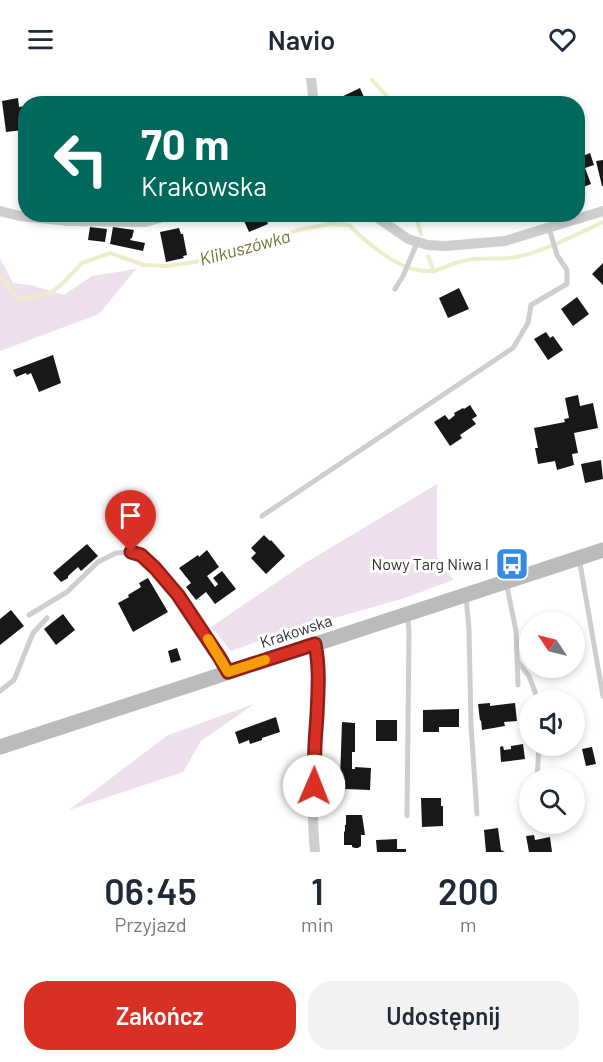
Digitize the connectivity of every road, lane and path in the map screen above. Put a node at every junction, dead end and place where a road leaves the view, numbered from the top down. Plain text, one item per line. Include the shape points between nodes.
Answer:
1 (311, 78) edge
2 (313, 96) edge
3 (0, 211) edge
4 (603, 211) edge
5 (18, 216) edge
6 (585, 218) edge
7 (383, 222) edge
8 (576, 222) edge
9 (550, 233) junction
10 (417, 243) junction
11 (395, 289) dead end
12 (262, 516) dead end
13 (603, 550) edge
14 (579, 558) junction
15 (506, 582) junction
16 (466, 595) junction
17 (408, 614) junction
18 (29, 615) dead end
19 (47, 618) dead end
20 (315, 644) junction
21 (517, 661) junction
22 (228, 672) junction
23 (518, 685) dead end
24 (534, 690) edge
25 (0, 691) edge
26 (603, 696) edge
27 (0, 747) edge
28 (477, 814) dead end
29 (407, 816) dead end
30 (315, 852) edge

1 - 2 street
3 - 5 street
4 - 6 street
7 - 10 street
8 - 9 street
9 - 10 street via 445,246
9 - 12 lane via 567,270 567,284 531,305 528,323 513,348
10 - 11 lane
13 - 14 main road, Krakowska
14 - 15 main road, Krakowska
14 - 26 lane
15 - 16 main road, Krakowska
15 - 21 lane via 516,631
16 - 17 main road, Krakowska
16 - 28 lane
17 - 20 main road, Krakowska
17 - 29 lane
18 - 22 lane via 67,592 98,562 116,553 131,552 141,555 178,595
19 - 25 lane via 33,633 14,680
20 - 22 main road, Krakowska
20 - 30 street via 319,679
21 - 23 lane
21 - 24 lane
22 - 27 main road, Krakowska

